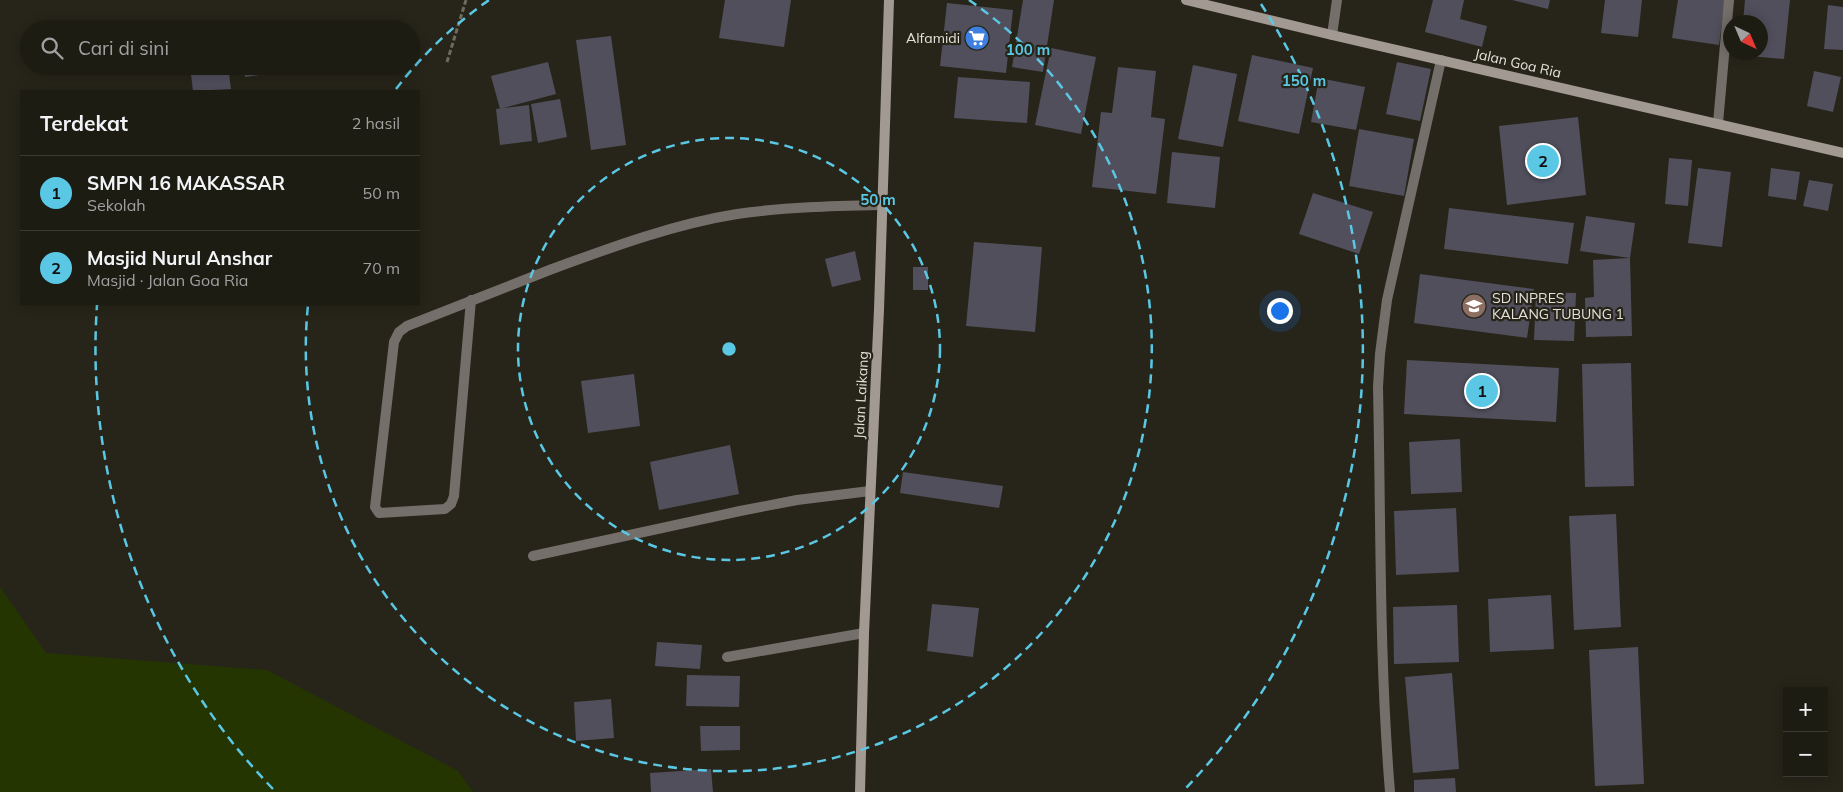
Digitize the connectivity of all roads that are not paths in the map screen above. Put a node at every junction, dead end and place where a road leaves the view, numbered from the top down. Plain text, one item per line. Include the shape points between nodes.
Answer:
1 (890, 0) edge
2 (1186, 0) edge
3 (1337, 0) edge
4 (1730, 0) edge
5 (1332, 35) junction
6 (1441, 60) junction
7 (1718, 123) junction
8 (1843, 153) edge
9 (881, 205) junction
10 (471, 300) junction
11 (870, 491) junction
12 (533, 556) dead end
13 (864, 633) junction
14 (728, 657) dead end
15 (860, 792) edge
16 (1390, 792) edge

1 - 9 main road, Jalan Laikang
2 - 5 main road, Jalan Goa Ria
3 - 5 street
4 - 7 street
5 - 6 main road, Jalan Goa Ria
6 - 7 main road, Jalan Goa Ria
6 - 16 street via 1397,256 1380,354 1383,625
7 - 8 main road, Jalan Goa Ria
9 - 10 street via 795,207 706,220 596,252
9 - 11 main road, Jalan Laikang
10 - 10 street via 406,326 394,342 375,507 379,513 445,509 451,504
11 - 12 street via 797,500
11 - 13 main road, Jalan Laikang
13 - 14 street
13 - 15 main road, Jalan Laikang

